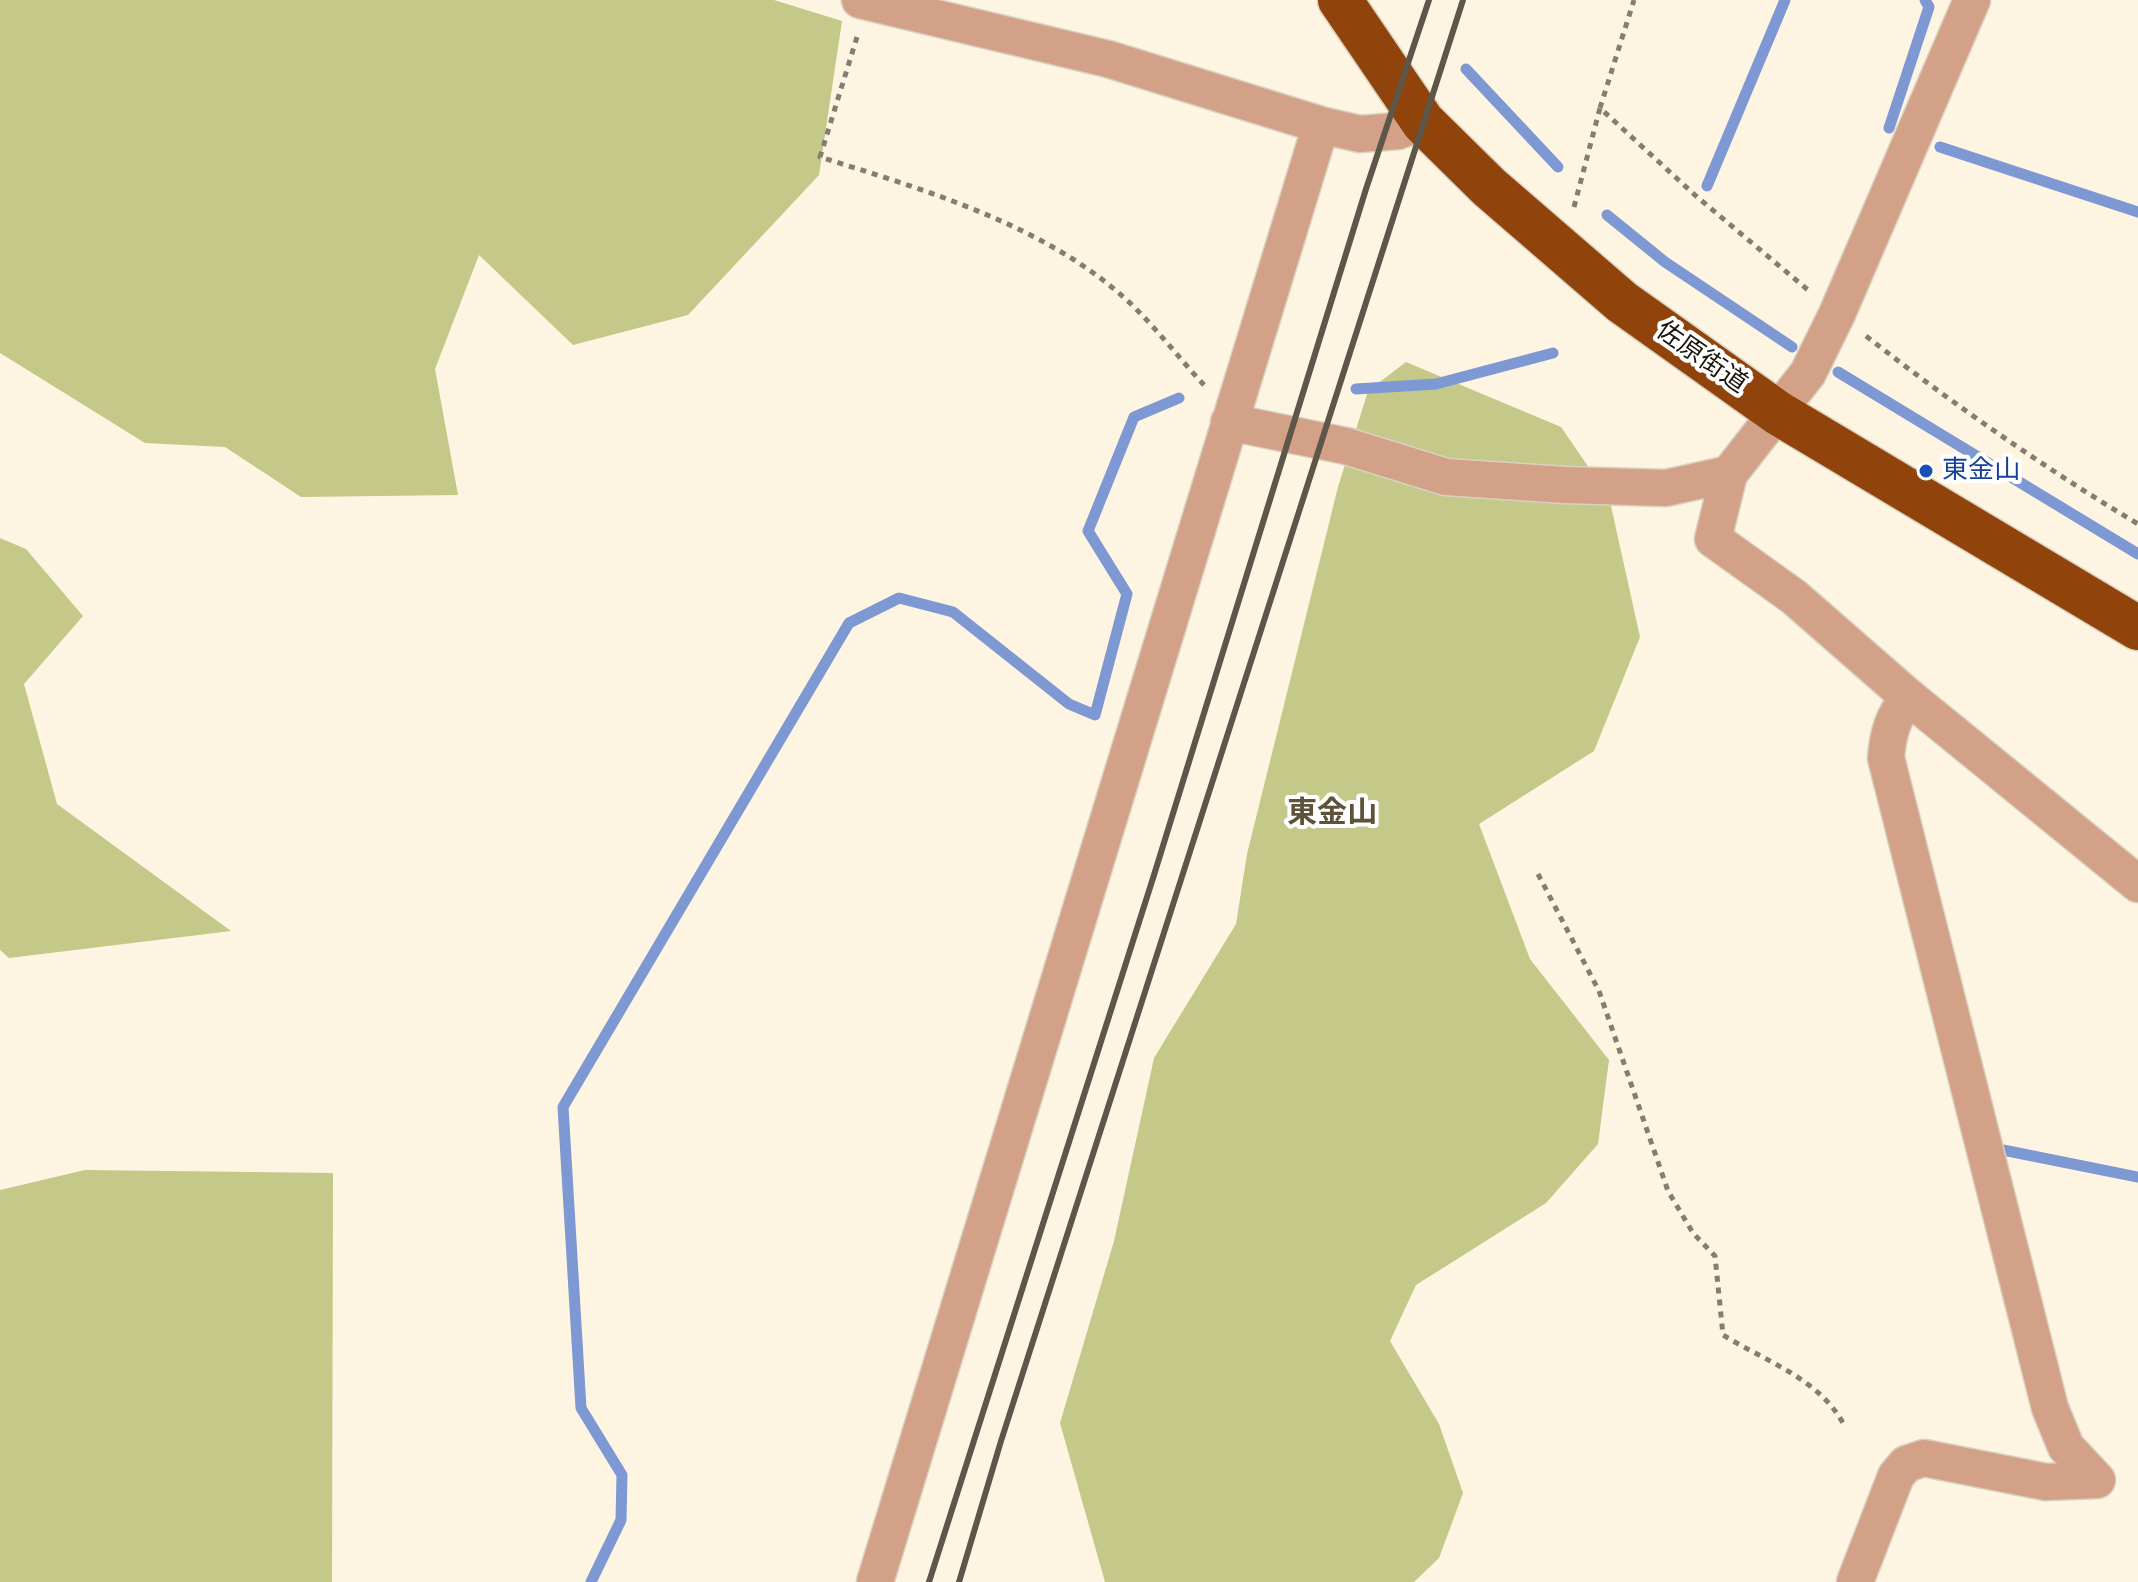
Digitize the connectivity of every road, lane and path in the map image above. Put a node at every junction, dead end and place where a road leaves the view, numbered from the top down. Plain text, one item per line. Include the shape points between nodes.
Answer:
1 (1340, 0) edge
2 (1634, 0) edge
3 (1972, 0) edge
4 (864, 1) edge
5 (1600, 108) dead end
6 (1423, 122) junction
7 (1321, 125) junction
8 (1778, 413) junction
9 (1229, 422) junction
10 (1729, 474) junction
11 (2138, 628) edge
12 (1909, 697) junction
13 (1538, 874) dead end
14 (2138, 884) edge
15 (1844, 1425) dead end
16 (875, 1582) edge
17 (1855, 1582) edge

1 - 6 highway, 佐原街道
2 - 5 path
3 - 8 street via 1837,314 1808,373
4 - 7 street via 1108,59
4 - 9 path via 820,157 943,195 1080,263 1130,303
6 - 7 street via 1398,131 1360,134
6 - 8 highway, 佐原街道 via 1622,302
7 - 9 street
8 - 10 street
8 - 11 highway, 佐原街道
9 - 10 street via 1346,446 1446,477 1666,488
9 - 16 street
10 - 12 street via 1713,539 1794,597
12 - 14 street
12 - 17 street via 1897,711 1886,758 2050,1408 2066,1447 2097,1480 2046,1482 1924,1458 1906,1464 1896,1476
13 - 15 path via 1599,991 1668,1191 1693,1233 1715,1256 1723,1335 1819,1392

